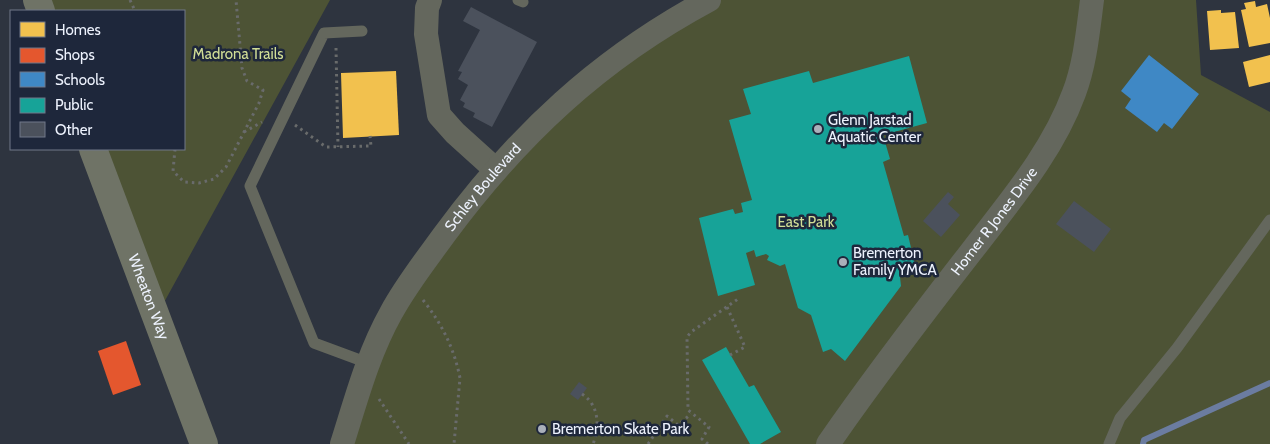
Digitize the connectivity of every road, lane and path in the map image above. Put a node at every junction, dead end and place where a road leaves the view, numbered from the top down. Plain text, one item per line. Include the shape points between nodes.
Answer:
1 (236, 0) edge
2 (430, 0) edge
3 (709, 0) edge
4 (1092, 0) edge
5 (362, 31) dead end
6 (335, 32) junction
7 (283, 117) junction
8 (242, 134) junction
9 (370, 136) dead end
10 (338, 147) junction
11 (93, 150) edge
12 (175, 150) edge
13 (496, 170) junction
14 (1270, 220) edge
15 (409, 282) junction
16 (738, 299) dead end
17 (727, 307) junction
18 (730, 355) dead end
19 (366, 369) junction
20 (582, 394) dead end
21 (691, 414) junction
22 (204, 444) edge
23 (342, 444) edge
24 (408, 444) edge
25 (454, 444) edge
26 (593, 444) edge
27 (648, 444) edge
28 (708, 444) edge
29 (828, 444) edge
30 (1109, 444) edge

1 - 8 path via 242,68 247,81 263,90
2 - 13 street via 426,34 439,115
3 - 13 street, Schley Boulevard via 636,42 584,82
4 - 29 street, Homer R Jones Drive via 1082,69 1053,137 1026,180 874,378
5 - 6 lane
6 - 7 lane via 324,33
6 - 10 path
7 - 8 path via 258,123
7 - 10 path via 326,147
7 - 19 lane via 250,186 314,343
8 - 12 path via 226,168 214,179 199,183 184,182 173,171
9 - 10 path via 371,146
11 - 22 main road, Wheaton Way
13 - 15 street, Schley Boulevard
14 - 30 lane via 1177,348 1120,418
15 - 19 street, Schley Boulevard via 390,313
15 - 25 path via 441,324 456,358 460,378
16 - 17 path
17 - 18 path via 745,347
17 - 21 path via 687,338 686,399
19 - 23 street, Schley Boulevard
19 - 24 path
20 - 26 path via 592,400 595,407 597,433
21 - 27 path via 678,425 667,416
21 - 28 path via 709,427 702,439

